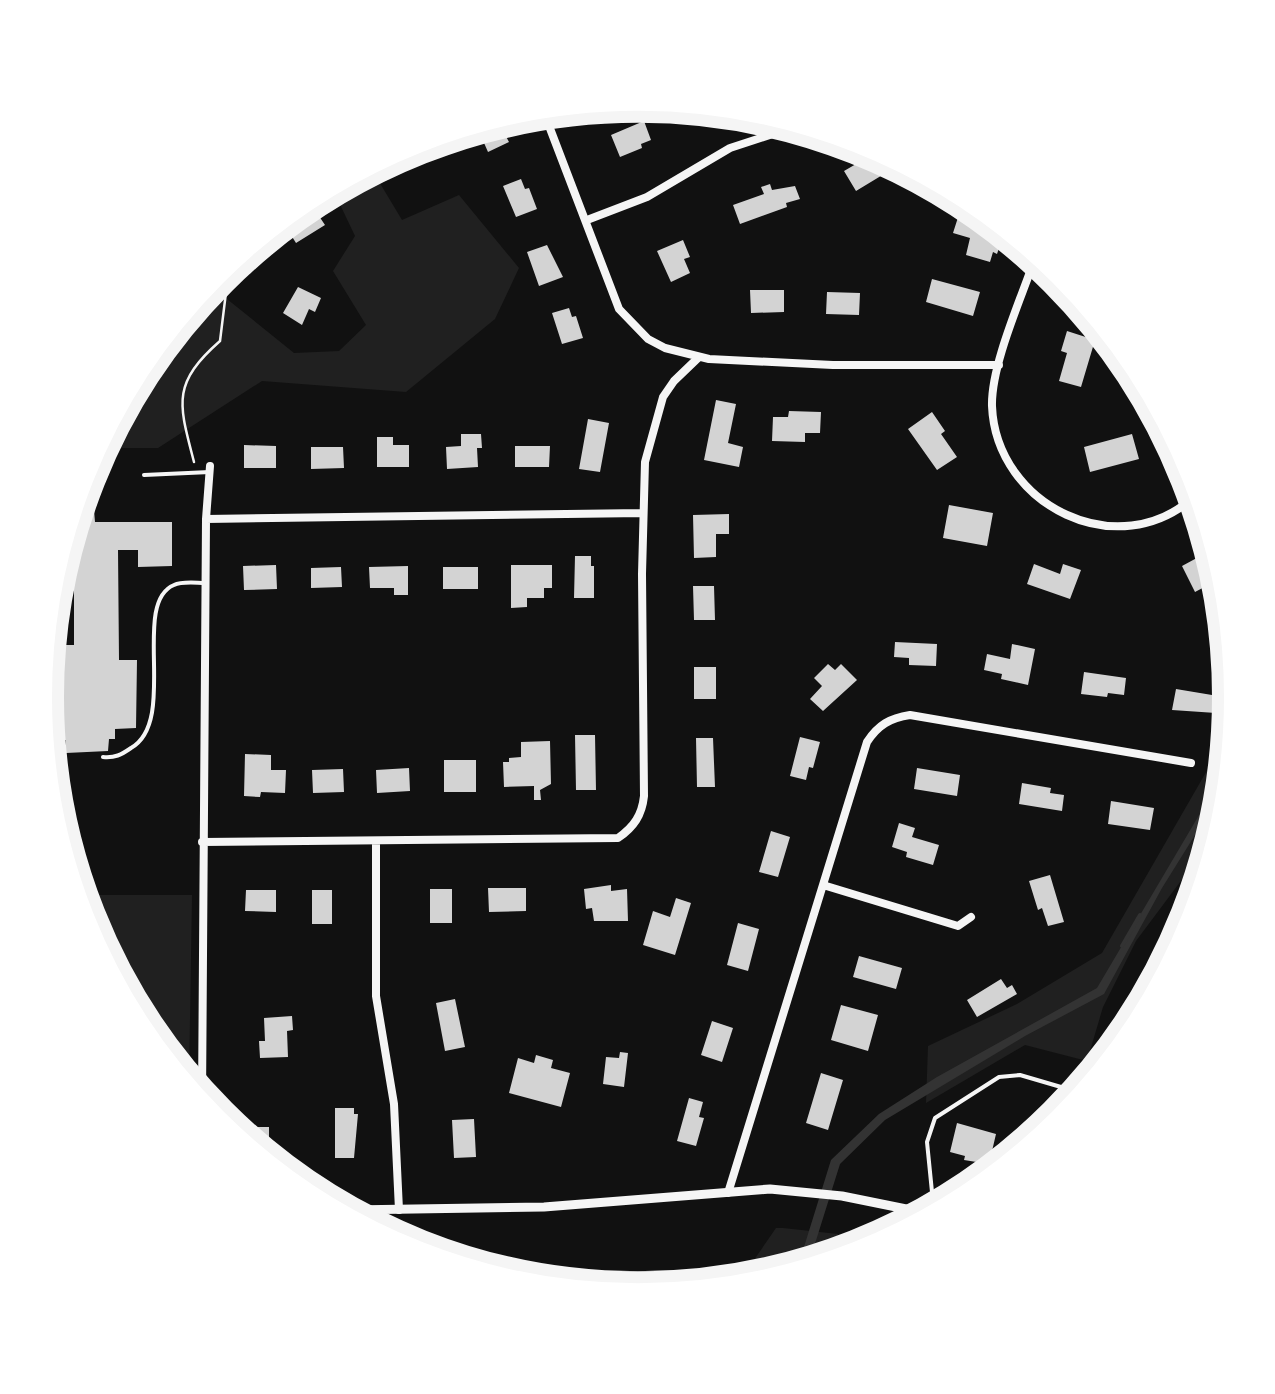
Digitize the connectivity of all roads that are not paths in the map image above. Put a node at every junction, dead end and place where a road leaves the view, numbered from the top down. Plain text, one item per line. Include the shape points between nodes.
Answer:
1 (548, 124) edge
2 (775, 134) edge
3 (587, 220) junction
4 (1031, 271) edge
5 (699, 357) junction
6 (999, 365) junction
7 (210, 469) joint
8 (144, 474) dead end
9 (1184, 504) edge
10 (642, 513) junction
11 (206, 518) junction
12 (205, 583) junction
13 (103, 757) dead end
14 (1192, 763) dead end
15 (202, 842) junction
16 (376, 842) junction
17 (823, 885) junction
18 (971, 917) dead end
19 (202, 1080) edge
20 (1058, 1096) edge
21 (728, 1192) junction
22 (931, 1197) edge
23 (908, 1209) edge
24 (368, 1210) edge
25 (398, 1210) junction

1 - 3 street
2 - 3 street via 730,148 647,198
3 - 5 street via 621,313 648,339
4 - 6 street
5 - 6 street
5 - 10 street via 674,381 656,414
6 - 9 street via 992,405 1001,448 1023,484 1052,510 1094,525 1136,526
7 - 8 lane
7 - 11 street
10 - 11 street
10 - 16 street via 644,796 638,820 618,838
11 - 12 street
12 - 13 lane via 176,584 164,592 153,654 154,716 142,742 115,758
12 - 15 street
14 - 17 street via 896,717 868,742
15 - 16 street
15 - 19 street
16 - 25 street via 376,996 394,1104
17 - 18 street via 958,926
17 - 21 street
20 - 22 lane via 1061,1086 999,1077 935,1118 927,1142
21 - 23 street via 814,1193
21 - 25 street
24 - 25 street

